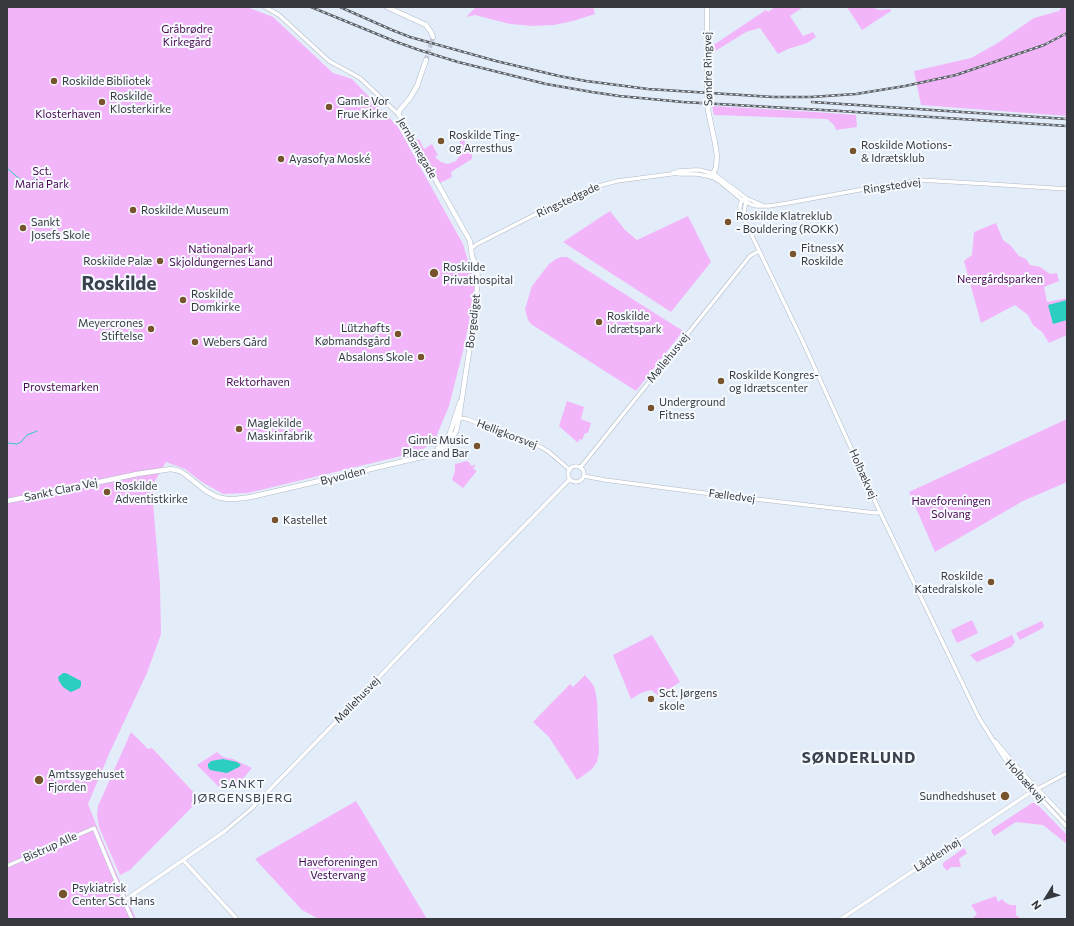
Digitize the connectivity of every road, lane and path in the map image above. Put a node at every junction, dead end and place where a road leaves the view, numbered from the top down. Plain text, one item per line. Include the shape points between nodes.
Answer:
1 (265, 7) edge
2 (387, 7) edge
3 (706, 8) edge
4 (433, 37) dead end
5 (426, 60) tunnel mouth
6 (398, 115) junction
7 (713, 176) junction
8 (1067, 189) edge
9 (745, 200) junction
10 (472, 248) junction
11 (759, 251) junction
12 (457, 417) junction
13 (580, 468) junction
14 (163, 470) joint
15 (570, 470) junction
16 (584, 476) junction
17 (570, 479) junction
18 (7, 501) edge
19 (880, 512) junction
20 (986, 731) junction
21 (1067, 773) edge
22 (1038, 789) junction
23 (1033, 792) junction
24 (1067, 820) edge
25 (1067, 827) edge
26 (183, 860) junction
27 (7, 866) edge
28 (125, 900) junction
29 (132, 919) edge
30 (237, 919) edge
31 (841, 919) edge

1 - 6 street, Jernbanegade via 279,14 329,61 360,78
2 - 4 main road via 426,25
3 - 7 main road, Søndre Ringvej via 708,104 717,156
5 - 6 main road via 417,86
6 - 10 main road, Jernbanegade via 468,236
7 - 9 street, Ringstedvej
7 - 10 street, Ringstedgade via 707,171 679,171 591,188
8 - 9 street, Ringstedvej via 920,180 765,206
9 - 11 street, Holbækvej via 740,208
10 - 12 main road, Borgediget via 478,280 463,394
11 - 13 street, Møllehusvej via 750,256
11 - 19 street, Holbækvej
12 - 14 main road, Byvolden via 456,432 452,439 444,447 426,456 251,498 217,497 180,471
12 - 15 street, Helligkorsvej via 540,447
13 - 15 street
13 - 16 street
14 - 18 main road, Sankt Clara Vej
15 - 17 street
16 - 17 street via 578,482
16 - 19 street, Fælledvej via 730,496
17 - 26 street, Møllehusvej via 256,805 225,831
19 - 20 street, Holbækvej
20 - 22 street, Holbækvej
20 - 23 street, Holbækvej
21 - 22 street, Låddenhøj
22 - 23 street, Låddenhøj
22 - 24 street, Holbækvej
23 - 25 street, Holbækvej
23 - 31 street, Låddenhøj
26 - 28 street, Møllehusvej
26 - 30 street
27 - 28 street, Bistrup Alle via 94,828
28 - 29 street

